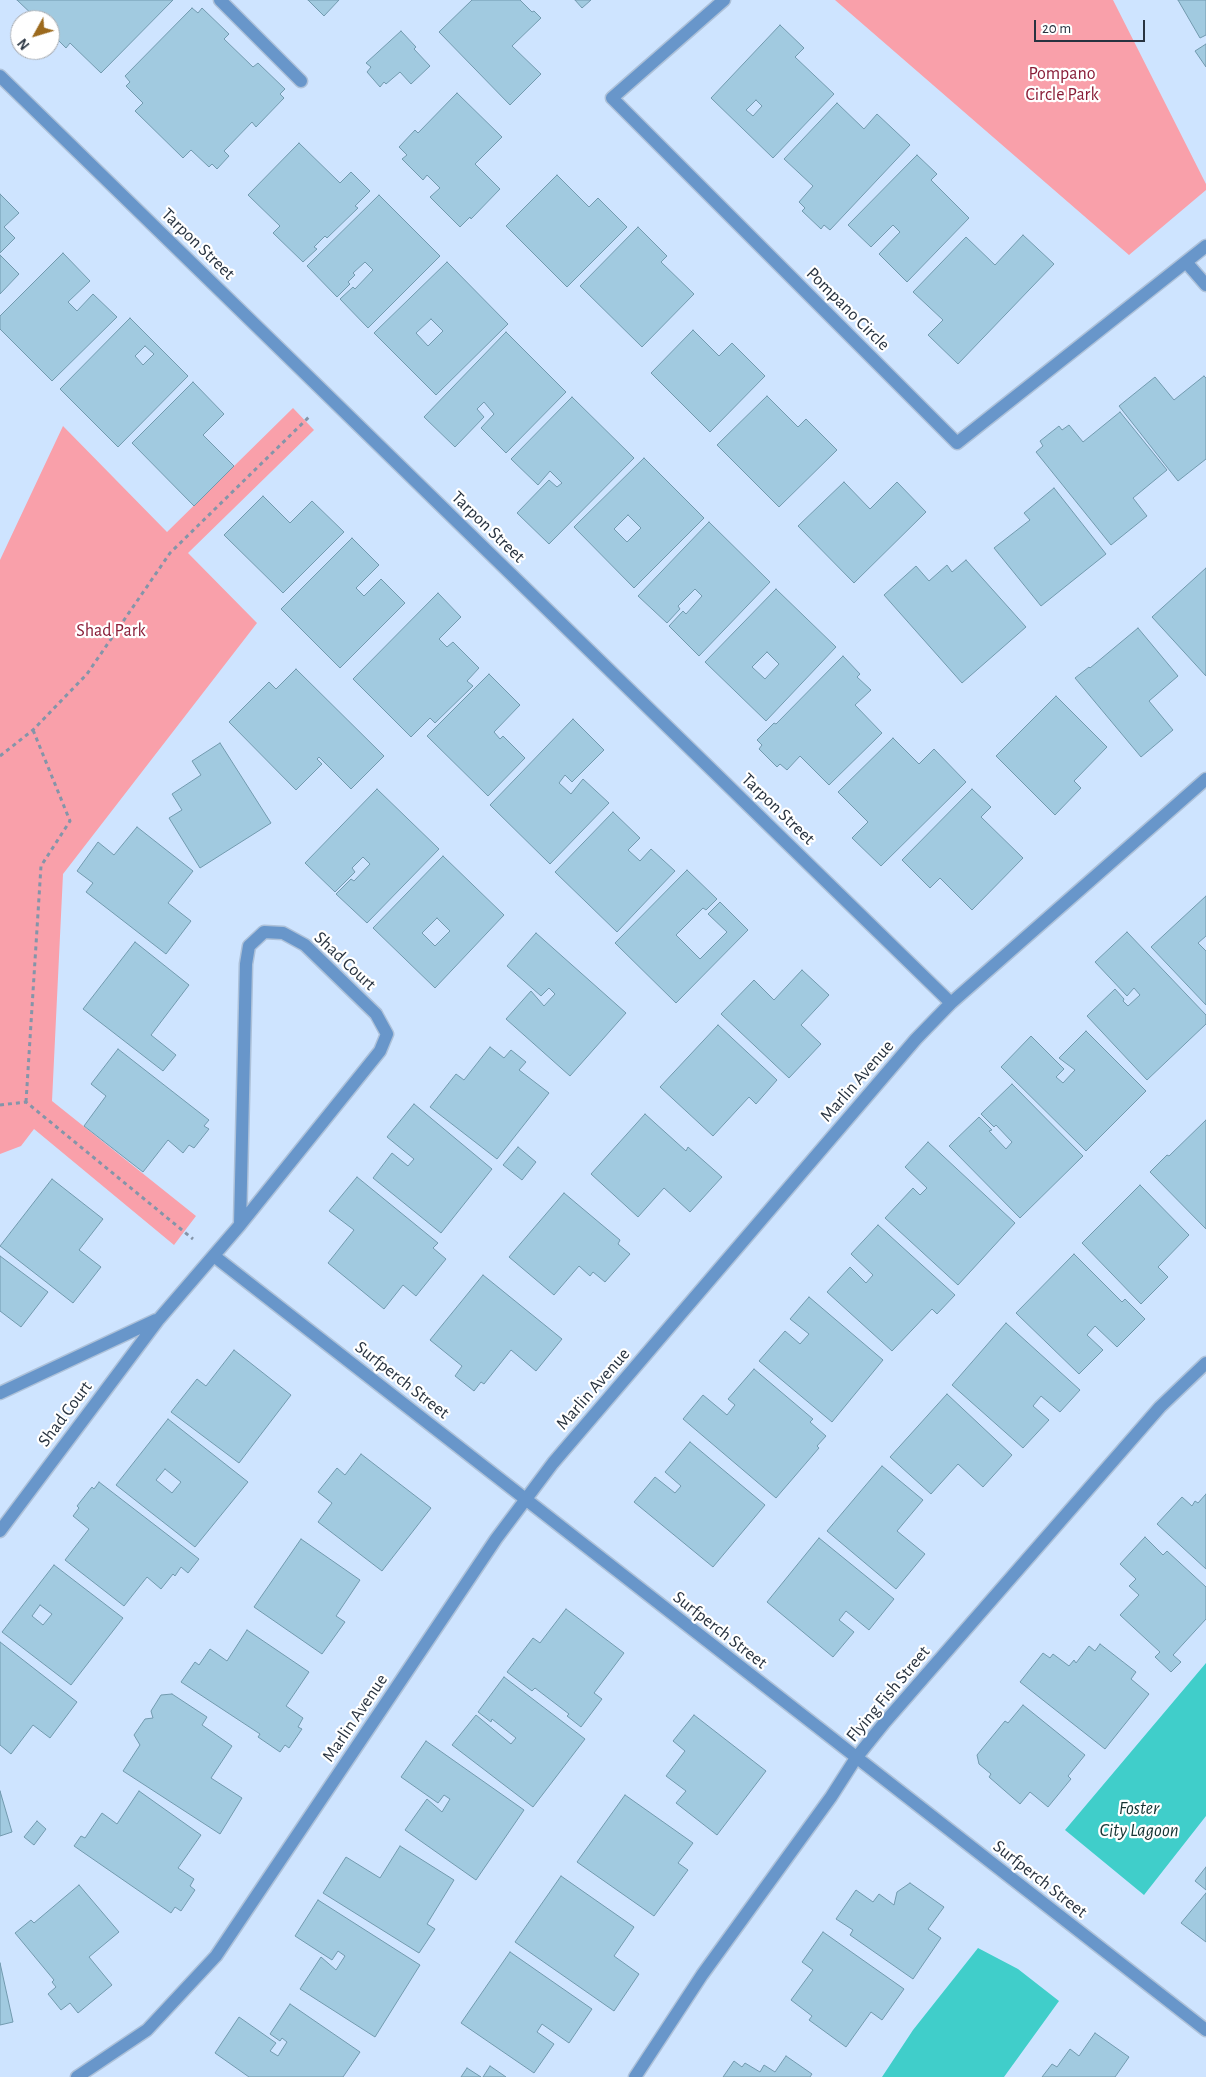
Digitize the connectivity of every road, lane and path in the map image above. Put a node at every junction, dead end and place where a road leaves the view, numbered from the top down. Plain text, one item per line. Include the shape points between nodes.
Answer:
1 (220, 0) edge
2 (724, 0) edge
3 (0, 76) edge
4 (301, 81) dead end
5 (1206, 246) edge
6 (1186, 262) junction
7 (1206, 285) edge
8 (331, 399) junction
9 (33, 730) junction
10 (0, 756) edge
11 (1206, 779) edge
12 (951, 1002) junction
13 (26, 1102) junction
14 (0, 1105) edge
15 (240, 1225) junction
16 (214, 1256) junction
17 (159, 1319) junction
18 (1206, 1363) edge
19 (0, 1393) edge
20 (526, 1499) junction
21 (0, 1531) edge
22 (856, 1758) junction
23 (1206, 2030) edge
24 (77, 2077) edge
25 (635, 2077) edge

1 - 4 street
2 - 6 street, Pompano Circle via 612,98 957,443
3 - 8 street, Tarpon Street
5 - 6 street, Pompano Circle
6 - 7 street
8 - 9 path via 298,426 170,553 87,674
8 - 12 street, Tarpon Street
9 - 10 path
9 - 13 path via 70,821 41,866
11 - 12 street, Marlin Avenue
12 - 20 street, Marlin Avenue via 916,1038 553,1463
13 - 14 path
13 - 16 path
15 - 15 street, Shad Court via 380,1051 387,1034 376,1014 305,945 283,933 264,932 249,946 246,964
15 - 16 street, Shad Court
16 - 17 street, Shad Court
16 - 20 street, Surfperch Street
17 - 19 street, Shad Court
17 - 21 street, Shad Court
18 - 22 street, Flying Fish Street via 1160,1407
20 - 22 street, Surfperch Street
20 - 24 street, Marlin Avenue via 216,1956 147,2030
22 - 23 street, Surfperch Street
22 - 25 street, Flying Fish Street via 702,1975

